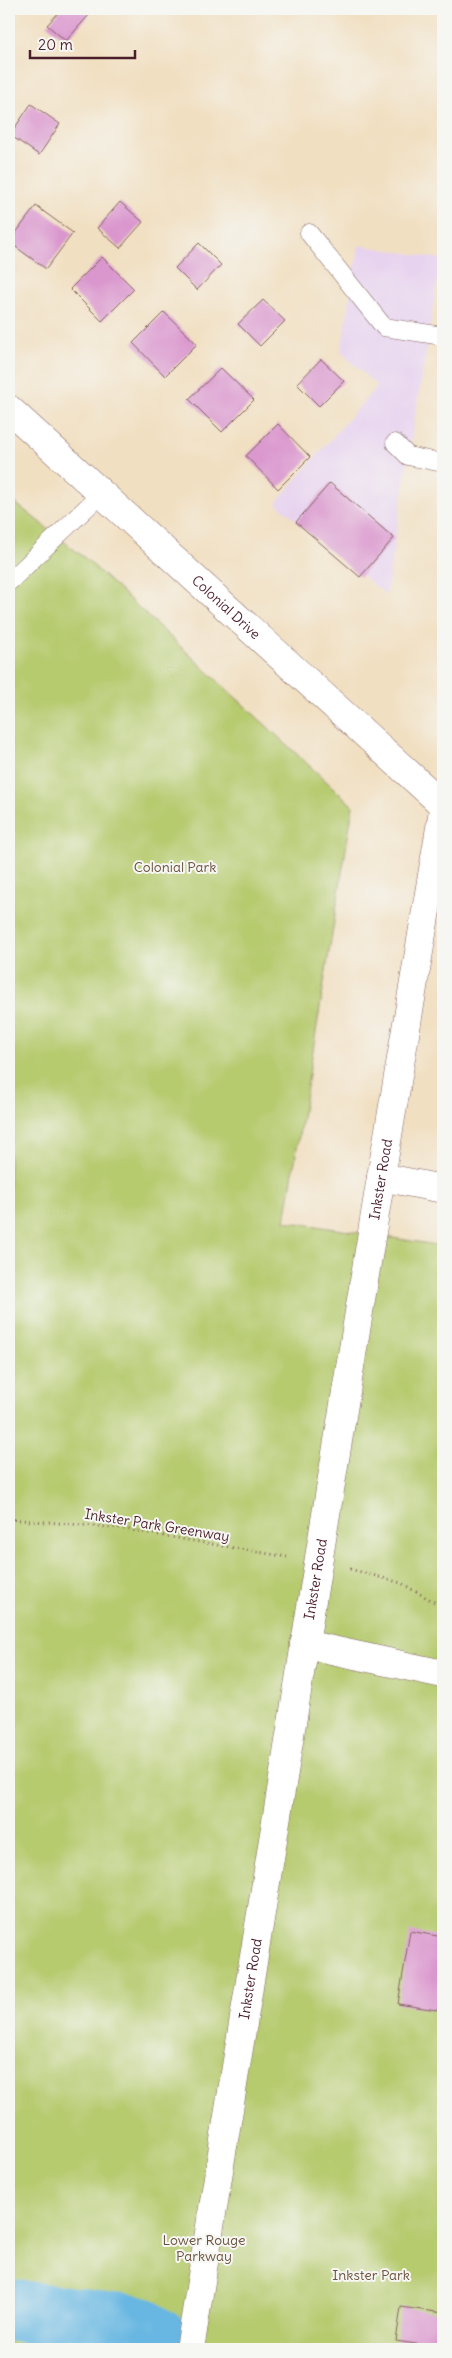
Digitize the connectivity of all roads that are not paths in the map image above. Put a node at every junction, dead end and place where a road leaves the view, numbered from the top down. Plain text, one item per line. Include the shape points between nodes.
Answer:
1 (309, 233) dead end
2 (443, 336) edge
3 (9, 408) edge
4 (395, 443) dead end
5 (443, 463) edge
6 (102, 493) junction
7 (9, 582) edge
8 (443, 805) edge
9 (443, 810) edge
10 (439, 864) edge
11 (381, 1177) junction
12 (443, 1189) edge
13 (304, 1644) junction
14 (443, 1674) edge
15 (190, 2349) edge

1 - 2 lane via 384,327
3 - 6 main road, Colonial Drive
4 - 5 lane via 408,456
6 - 7 lane
6 - 8 main road, Colonial Drive
9 - 10 main road, Inkster Road
10 - 11 main road, Inkster Road
11 - 12 main road
11 - 13 main road, Inkster Road
13 - 14 main road
13 - 15 main road, Inkster Road

